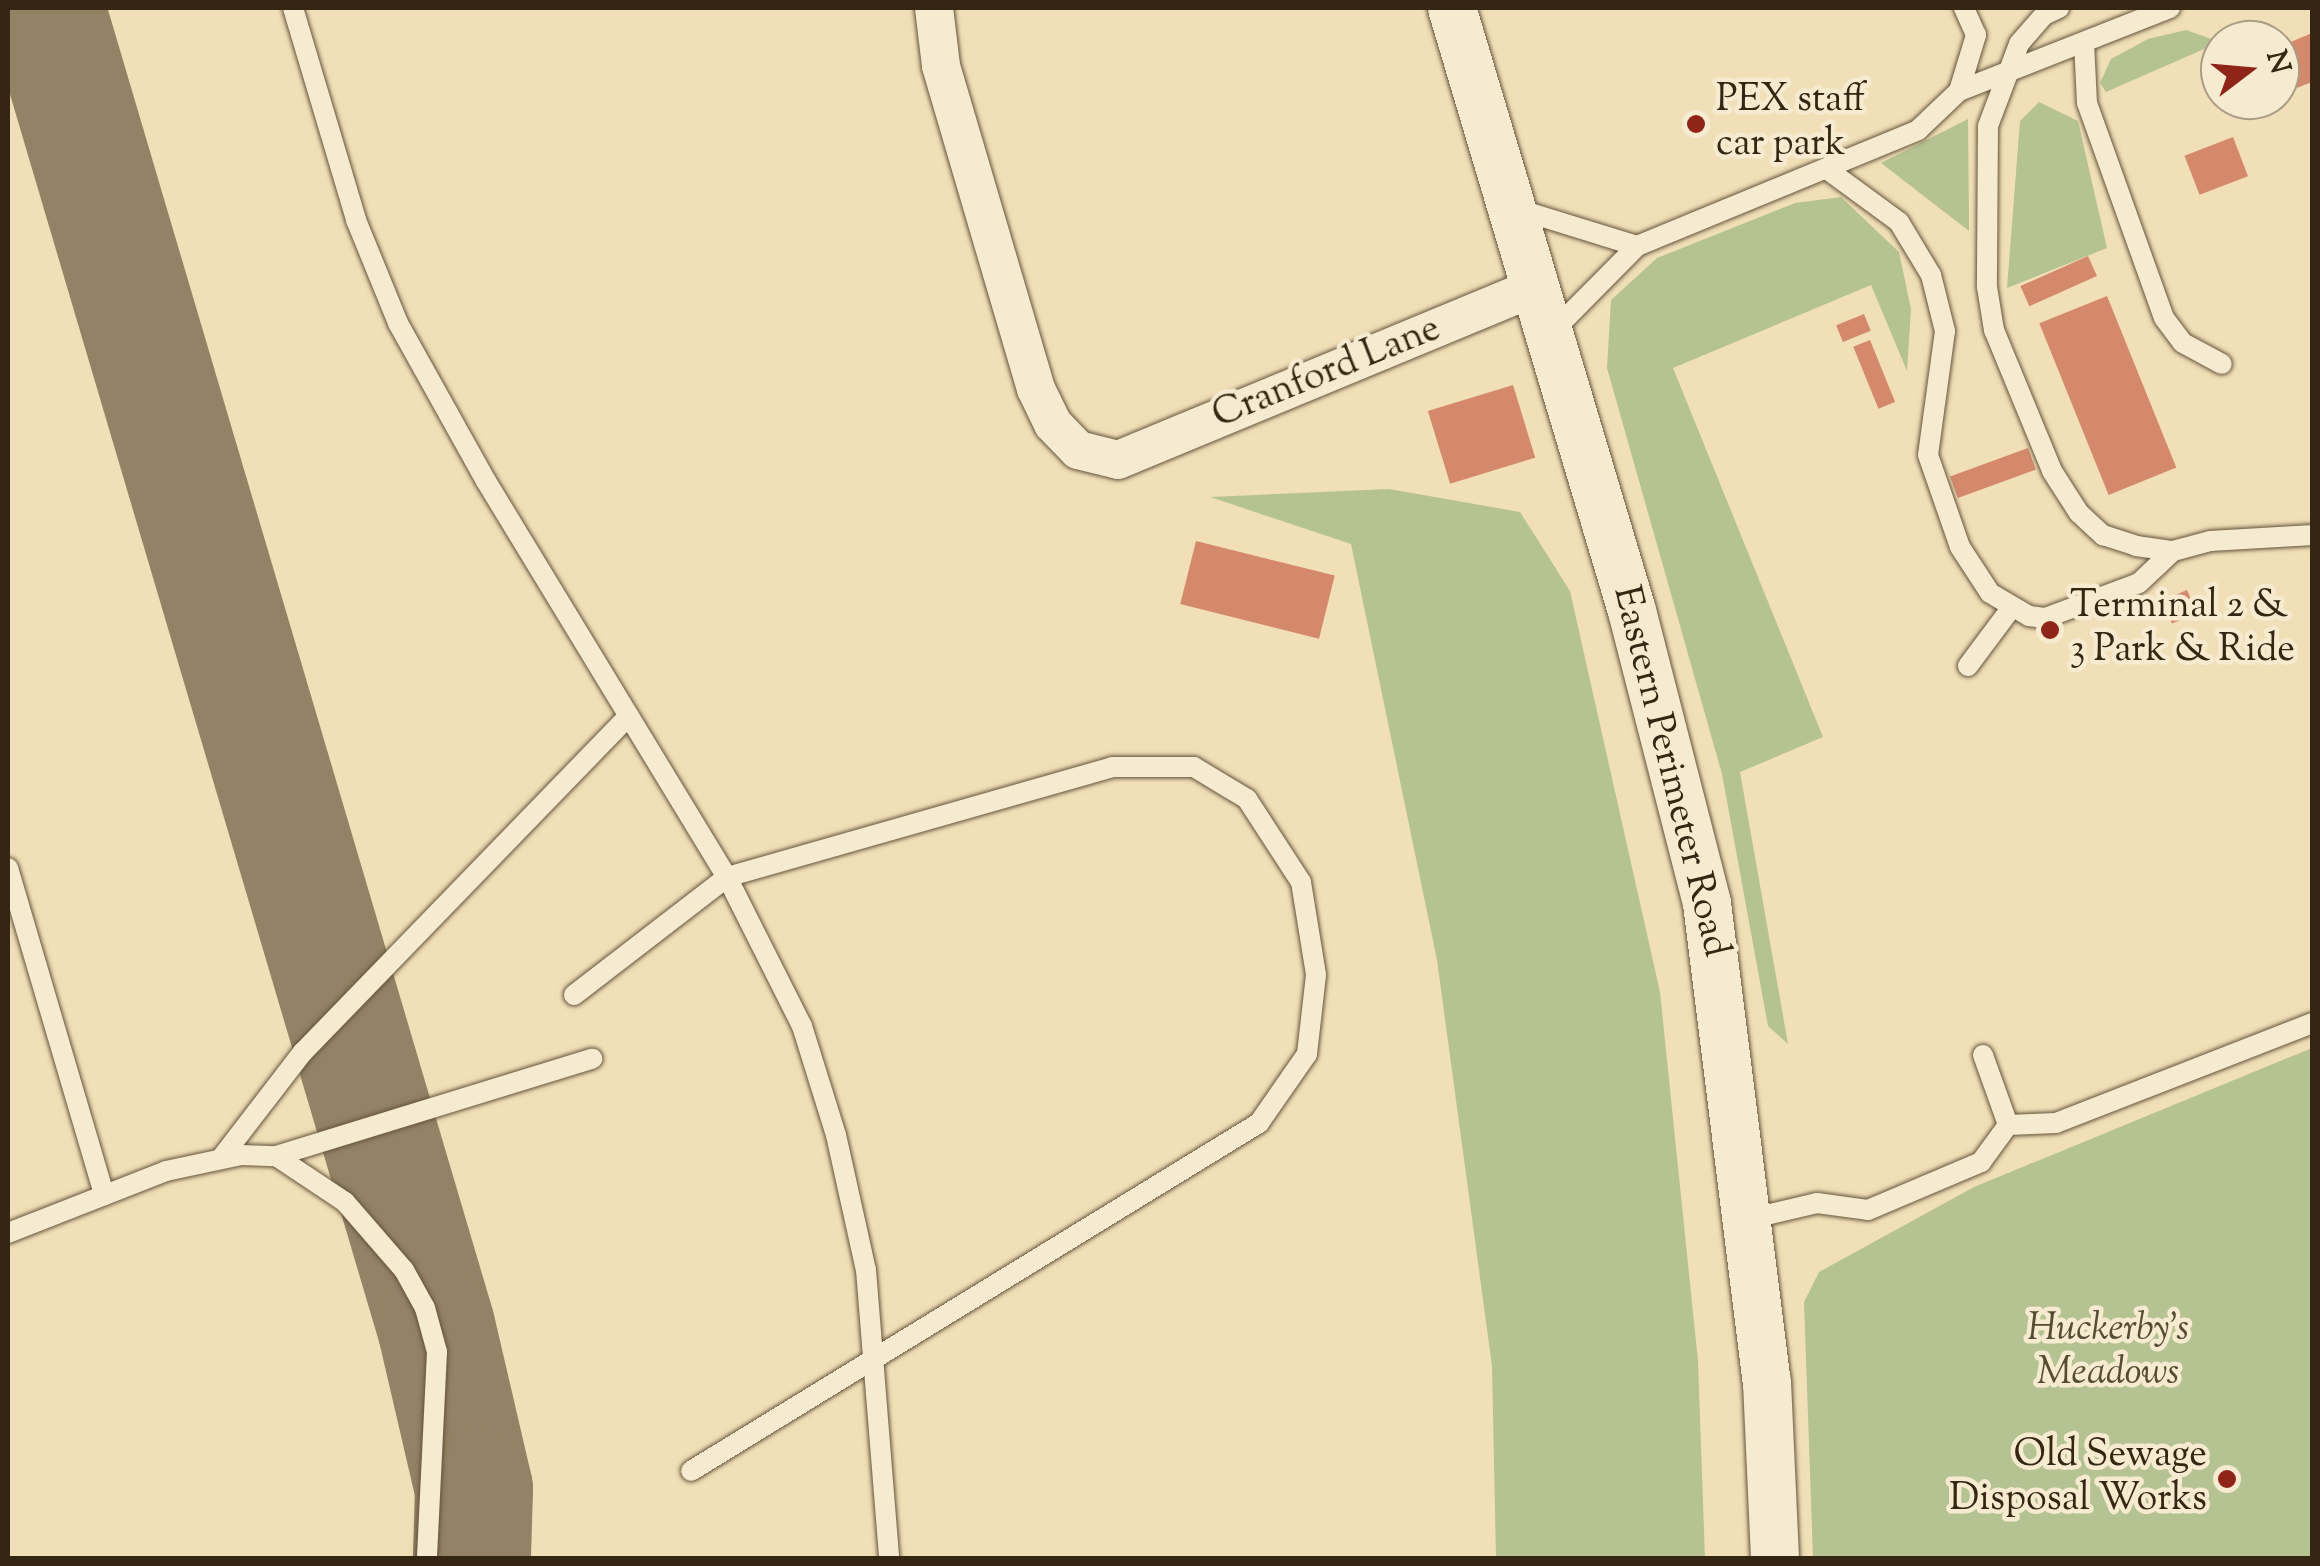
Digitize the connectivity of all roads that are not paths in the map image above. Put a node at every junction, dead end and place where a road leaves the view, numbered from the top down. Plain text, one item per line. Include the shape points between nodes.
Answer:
1 (293, 8) edge
2 (934, 8) edge
3 (1452, 8) edge
4 (1964, 8) edge
5 (1978, 8) edge
6 (2059, 8) edge
7 (2170, 8) edge
8 (1976, 35) junction
9 (2084, 42) junction
10 (2008, 70) junction
11 (1959, 91) junction
12 (1828, 170) junction
13 (1513, 208) junction
14 (1638, 246) junction
15 (1536, 286) junction
16 (1550, 334) junction
17 (2222, 364) dead end
18 (2312, 535) edge
19 (2288, 538) junction
20 (2173, 551) junction
21 (2312, 556) edge
22 (2012, 607) junction
23 (1968, 666) dead end
24 (629, 716) junction
25 (8, 868) edge
26 (727, 877) junction
27 (574, 994) dead end
28 (2312, 1024) edge
29 (1983, 1055) dead end
30 (592, 1059) dead end
31 (2008, 1125) junction
32 (276, 1156) junction
33 (222, 1157) junction
34 (104, 1196) junction
35 (1748, 1219) junction
36 (8, 1233) edge
37 (877, 1353) junction
38 (691, 1470) dead end
39 (427, 1558) edge
40 (888, 1558) edge
41 (1775, 1558) edge

1 - 24 lane via 356,220 398,323
2 - 15 street, Cranford Lane via 941,66 1036,388 1054,424 1078,450 1118,460
3 - 13 street, Eastern Perimeter Road
4 - 8 lane
5 - 8 lane
6 - 10 lane via 2019,44
7 - 9 lane
8 - 11 lane
9 - 10 lane
9 - 17 lane via 2087,103 2164,318 2183,343
10 - 11 lane
10 - 20 lane via 1988,126 1987,287 1994,330 2052,470 2079,513 2103,535
11 - 12 lane via 1918,130
12 - 14 lane
12 - 22 lane via 1899,222 1931,276 1945,331 1928,455 1960,546 1990,593
13 - 14 lane
13 - 15 street, Eastern Perimeter Road
14 - 16 lane
15 - 16 street, Eastern Perimeter Road
16 - 35 street, Eastern Perimeter Road via 1632,611 1707,903
18 - 19 lane
19 - 20 lane via 2211,541
19 - 21 lane
20 - 22 lane via 2139,582 2045,618
22 - 23 lane
24 - 26 lane
24 - 33 lane via 302,1052
25 - 34 lane
26 - 27 lane
26 - 37 lane via 773,958 822,1085 854,1208
26 - 37 lane via 1112,766 1194,767 1247,799 1301,882 1316,976 1307,1054 1259,1123
28 - 31 lane via 2056,1123
29 - 31 lane
30 - 32 lane
31 - 35 lane via 1981,1162 1868,1210 1817,1203
32 - 33 lane
32 - 39 lane via 345,1202 404,1270 426,1308 437,1352
33 - 34 lane
34 - 36 lane
35 - 41 street, Eastern Perimeter Road via 1766,1382
37 - 38 lane
37 - 40 lane

